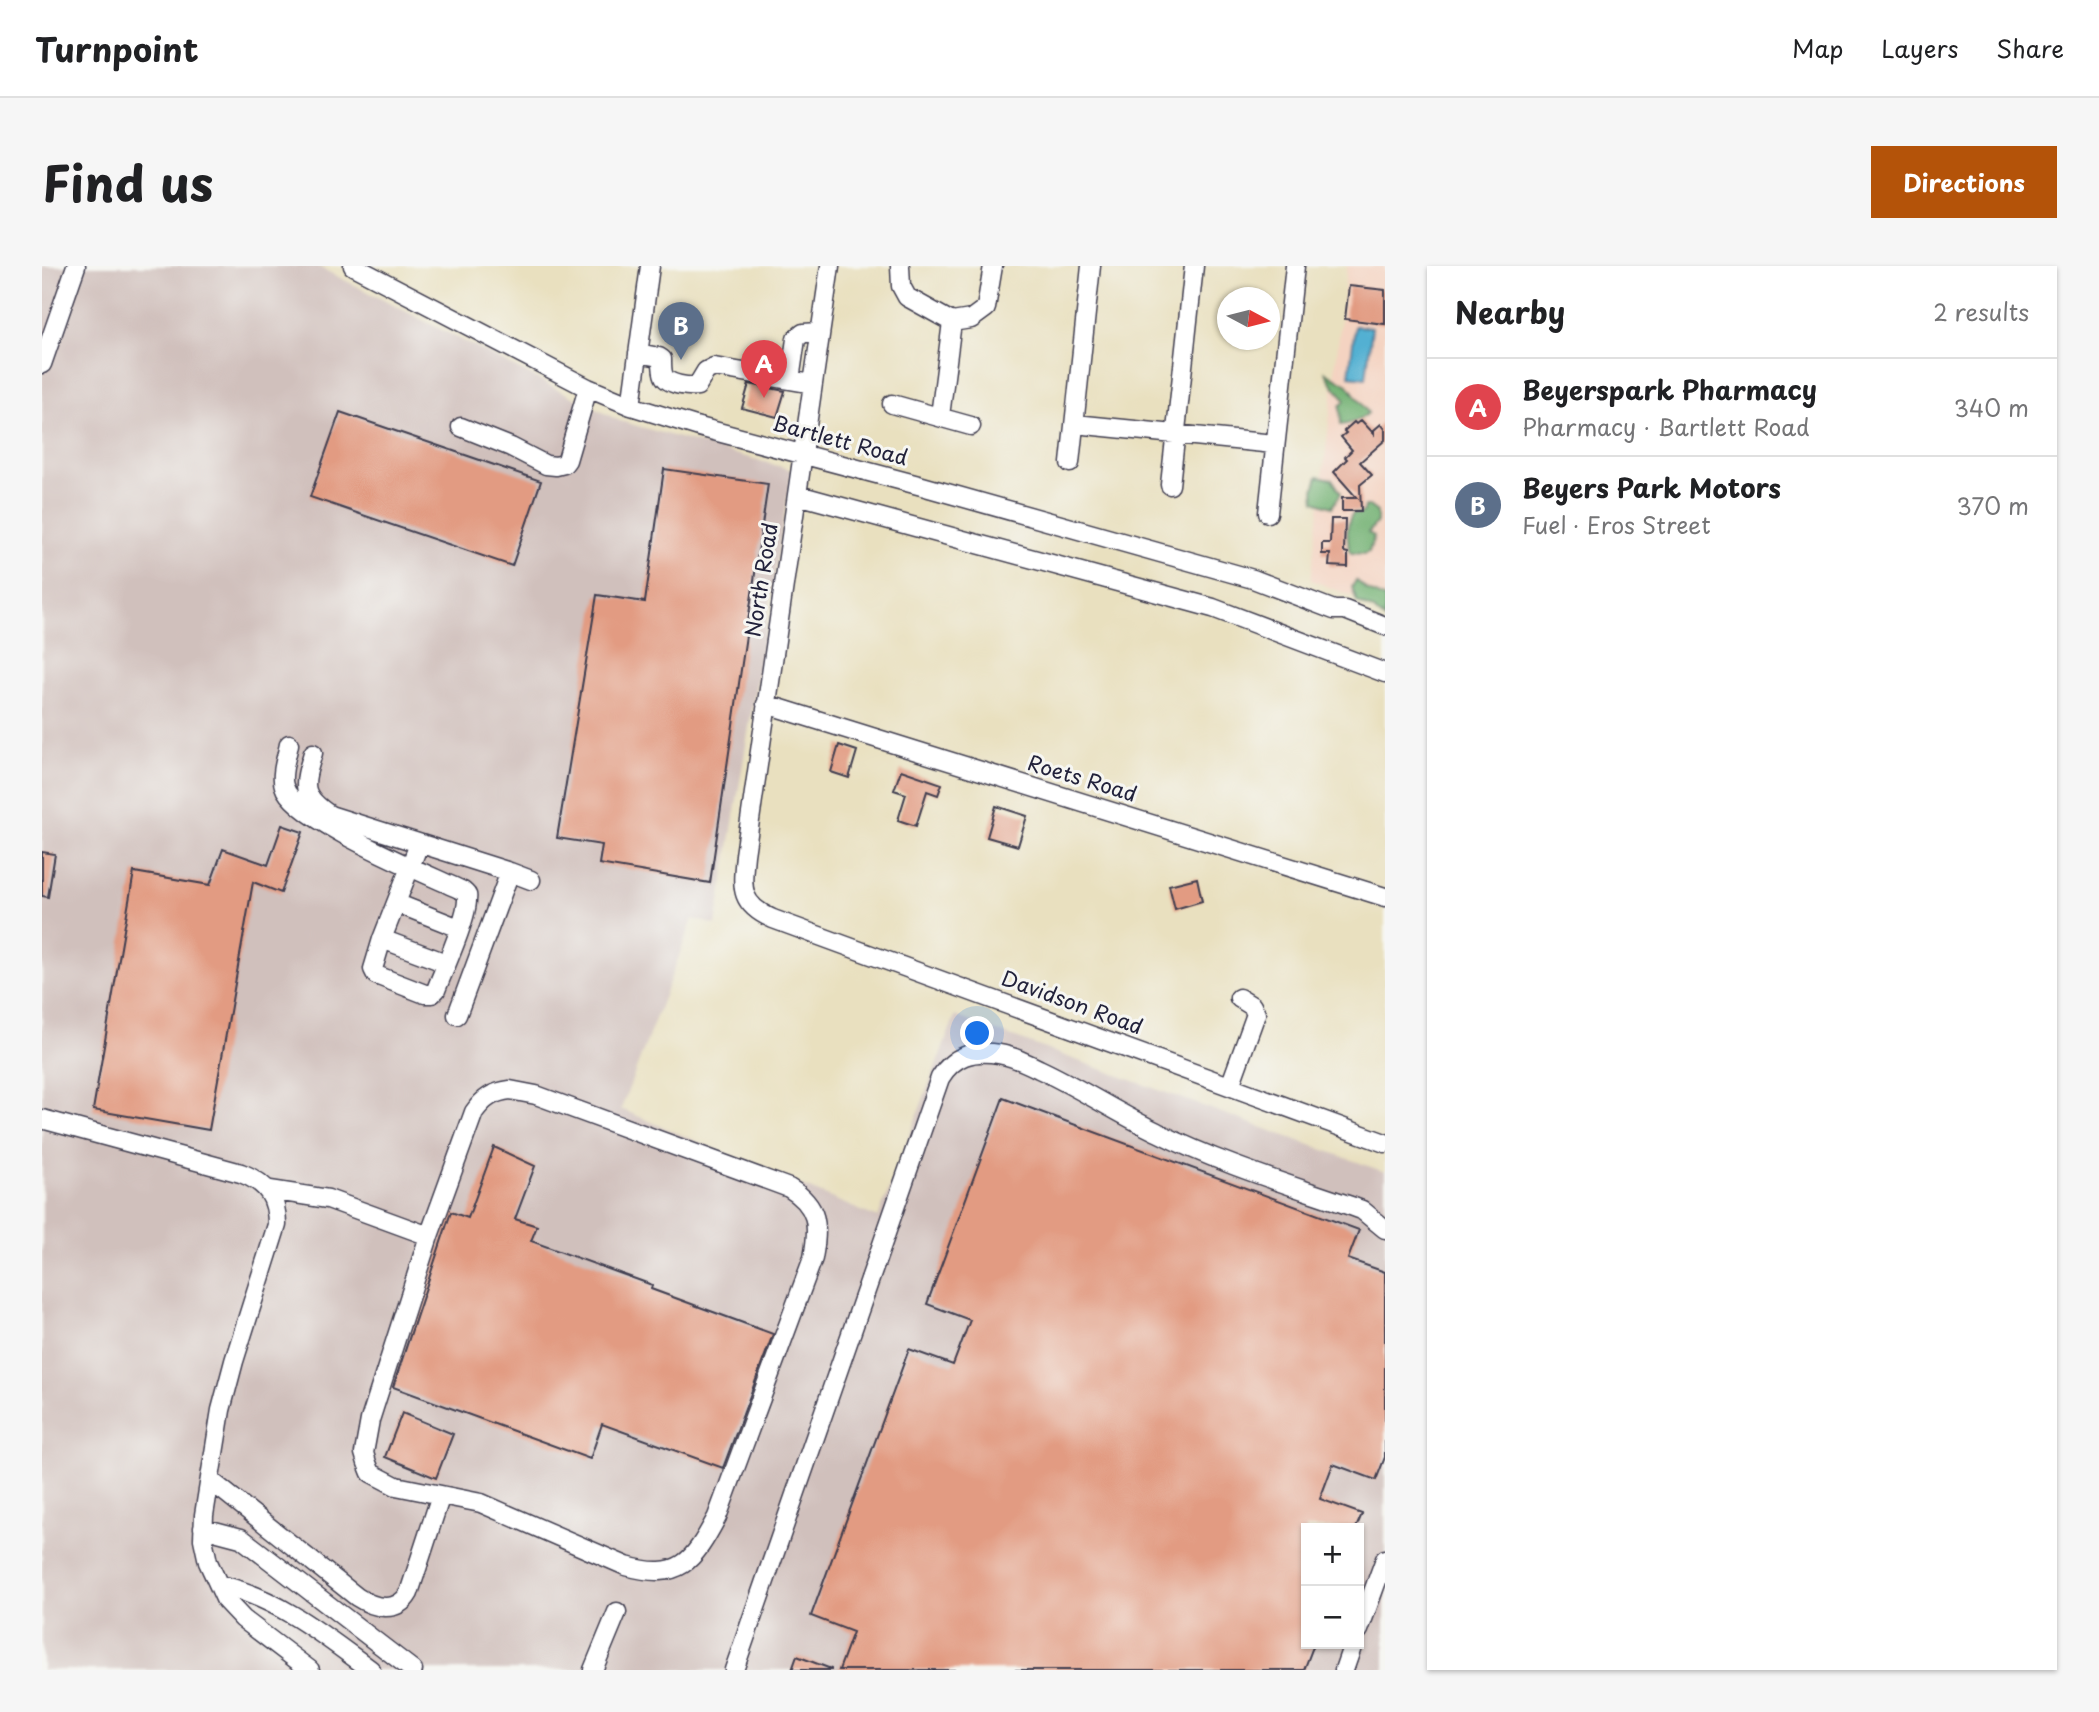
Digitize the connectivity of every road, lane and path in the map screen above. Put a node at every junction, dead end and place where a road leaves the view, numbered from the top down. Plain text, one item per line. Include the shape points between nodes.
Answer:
1 (76, 266) edge
2 (354, 266) edge
3 (650, 266) edge
4 (830, 266) edge
5 (900, 266) edge
6 (993, 266) edge
7 (1091, 266) edge
8 (1194, 266) edge
9 (1295, 266) edge
10 (952, 322) junction
11 (820, 332) junction
12 (638, 353) junction
13 (42, 364) edge
14 (790, 380) junction
15 (813, 384) junction
16 (588, 388) junction
17 (892, 404) dead end
18 (631, 406) junction
19 (940, 416) junction
20 (1074, 424) junction
21 (461, 426) dead end
22 (971, 426) dead end
23 (1176, 434) junction
24 (1274, 444) junction
25 (805, 456) junction
26 (1070, 463) dead end
27 (1170, 485) dead end
28 (798, 495) junction
29 (1268, 513) dead end
30 (1335, 610) junction
31 (1385, 626) edge
32 (1385, 636) edge
33 (1385, 673) edge
34 (766, 704) junction
35 (289, 744) dead end
36 (313, 753) dead end
37 (419, 844) junction
38 (411, 866) junction
39 (510, 872) junction
40 (531, 880) dead end
41 (1385, 897) edge
42 (747, 901) joint
43 (396, 903) junction
44 (459, 928) junction
45 (382, 939) junction
46 (446, 963) junction
47 (1239, 998) dead end
48 (457, 1015) dead end
49 (1230, 1086) junction
50 (42, 1119) edge
51 (1385, 1143) edge
52 (270, 1191) junction
53 (1385, 1229) edge
54 (429, 1236) junction
55 (210, 1480) junction
56 (440, 1495) junction
57 (203, 1528) junction
58 (1385, 1559) edge
59 (220, 1585) junction
60 (617, 1612) dead end
61 (1364, 1616) edge
62 (1351, 1649) edge
63 (310, 1670) edge
64 (371, 1670) edge
65 (413, 1670) edge
66 (593, 1670) edge
67 (734, 1670) edge
68 (1344, 1670) edge

1 - 13 street
2 - 16 street, Bartlett Road
3 - 12 street
4 - 11 street, North Road
5 - 10 street via 907,297
6 - 10 street via 986,308 971,319
7 - 20 street
8 - 23 street
9 - 24 street
10 - 19 street
11 - 14 street via 803,332 796,339
11 - 15 street, North Road
12 - 14 street via 659,357 668,380 691,387 698,386 706,371 714,367
12 - 18 street
14 - 15 street
15 - 25 street, North Road
16 - 18 street, Bartlett Road
16 - 21 street via 567,460 561,465 547,465
17 - 19 street
18 - 25 street, Bartlett Road
19 - 22 street
20 - 23 street
20 - 26 street
23 - 24 street
23 - 27 street
24 - 29 street
25 - 28 street, North Road
25 - 30 street, Bartlett Road via 1253,579
28 - 33 street via 1213,608
28 - 34 street, North Road
30 - 31 street, Bartlett Road
30 - 32 street, Bartlett Road
34 - 41 street, Roets Road
34 - 42 street, North Road via 745,855
35 - 38 street via 282,780 295,803 325,824
36 - 37 street via 305,779 314,804 330,815
37 - 38 street
37 - 39 street
38 - 43 street
38 - 44 street via 467,895
39 - 40 street
39 - 48 street
42 - 49 street, Davidson Road via 773,919
43 - 44 street
43 - 45 street
44 - 46 street
45 - 46 street
45 - 46 street via 374,961 376,975 425,994 436,990
47 - 49 street via 1256,1014
49 - 51 street, Davidson Road
50 - 52 street via 241,1173
52 - 54 street via 328,1199
52 - 55 street via 277,1225 221,1410
53 - 67 street via 1362,1210 1167,1137 1018,1059 986,1052 959,1057 940,1078
54 - 56 street via 370,1420 364,1453 371,1473 381,1479
54 - 56 street via 474,1112 489,1095 510,1090 536,1095 789,1188 808,1203 816,1228 813,1258 717,1517 686,1562 666,1572 643,1571 481,1503
55 - 56 street via 357,1597 385,1607 399,1604 409,1593
55 - 57 street
57 - 59 street via 205,1550
57 - 65 street via 241,1538
58 - 61 street
59 - 63 street via 234,1611
59 - 64 street via 259,1596 319,1631
60 - 66 street
62 - 68 street

